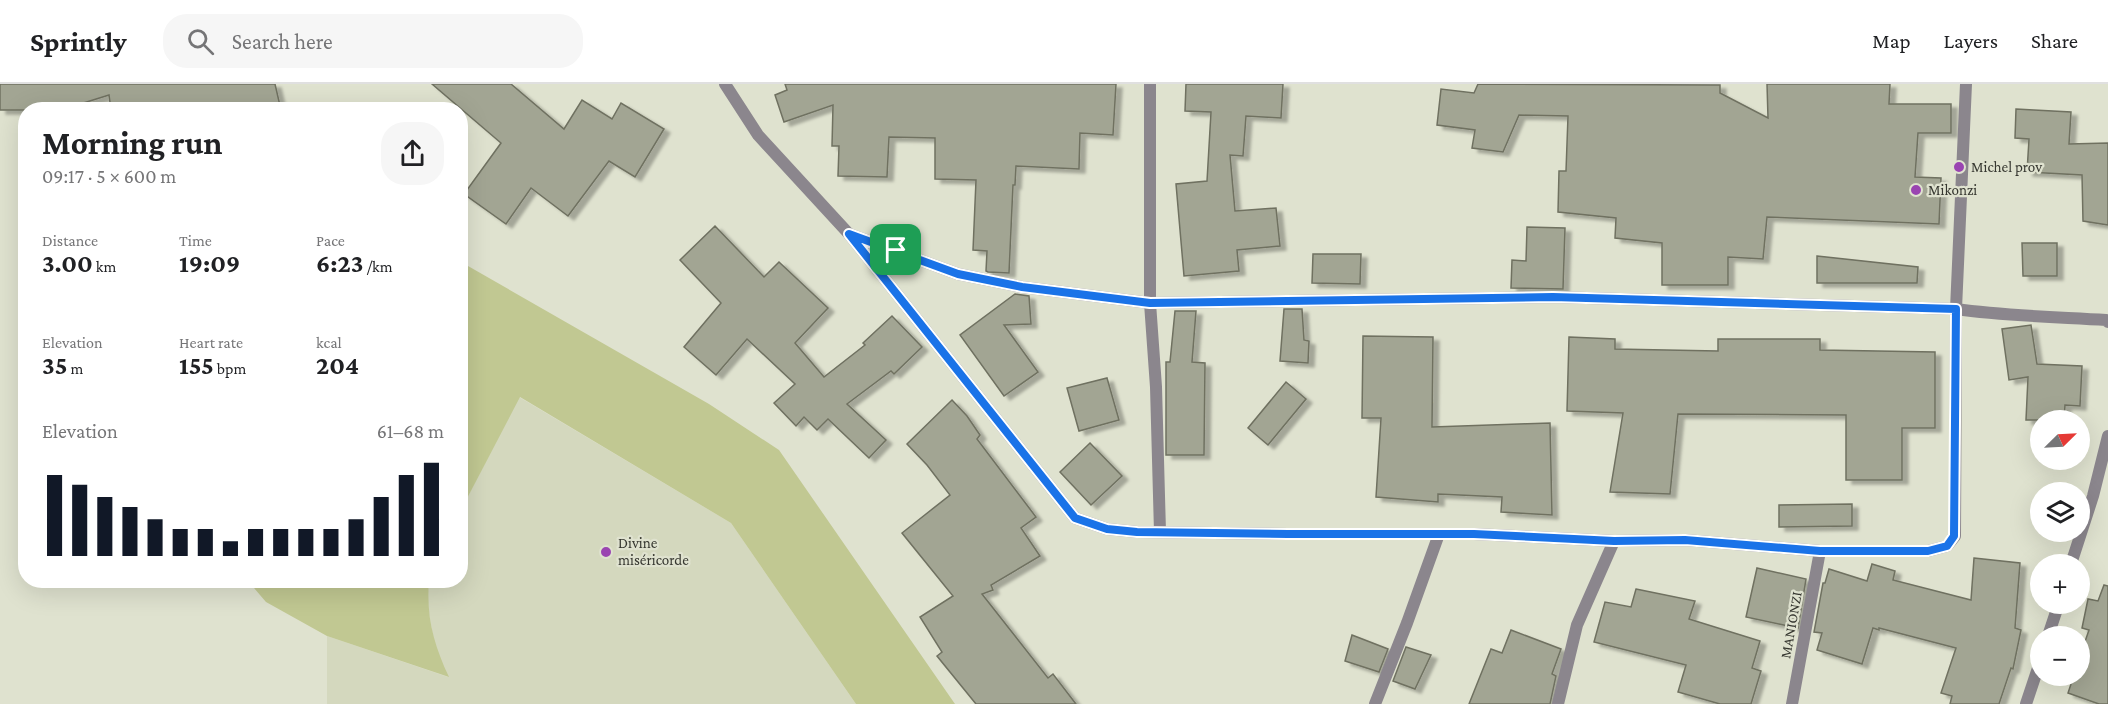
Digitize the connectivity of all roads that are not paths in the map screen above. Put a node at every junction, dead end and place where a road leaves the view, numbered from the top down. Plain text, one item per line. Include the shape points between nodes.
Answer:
1 (725, 84) edge
2 (1150, 84) edge
3 (1966, 84) edge
4 (849, 234) junction
5 (1150, 303) junction
6 (1956, 309) junction
7 (2108, 322) edge
8 (2108, 436) edge
9 (1160, 532) junction
10 (1439, 534) junction
11 (1614, 541) junction
12 (1820, 551) junction
13 (2074, 554) edge
14 (2032, 686) edge
15 (1375, 704) edge
16 (1558, 704) edge
17 (1792, 704) edge
18 (2026, 704) edge

1 - 4 street via 758,135
2 - 5 street
3 - 6 street
4 - 5 street via 958,274 1022,287
4 - 9 street via 1075,518 1107,529
5 - 6 street via 1553,297
5 - 9 street
6 - 7 street
6 - 12 street via 1954,536 1947,546 1928,551
8 - 13 street
9 - 10 street
10 - 11 street
10 - 15 street
11 - 12 street via 1685,540
11 - 16 street via 1577,625
12 - 17 street, MANIONZI
14 - 18 street

